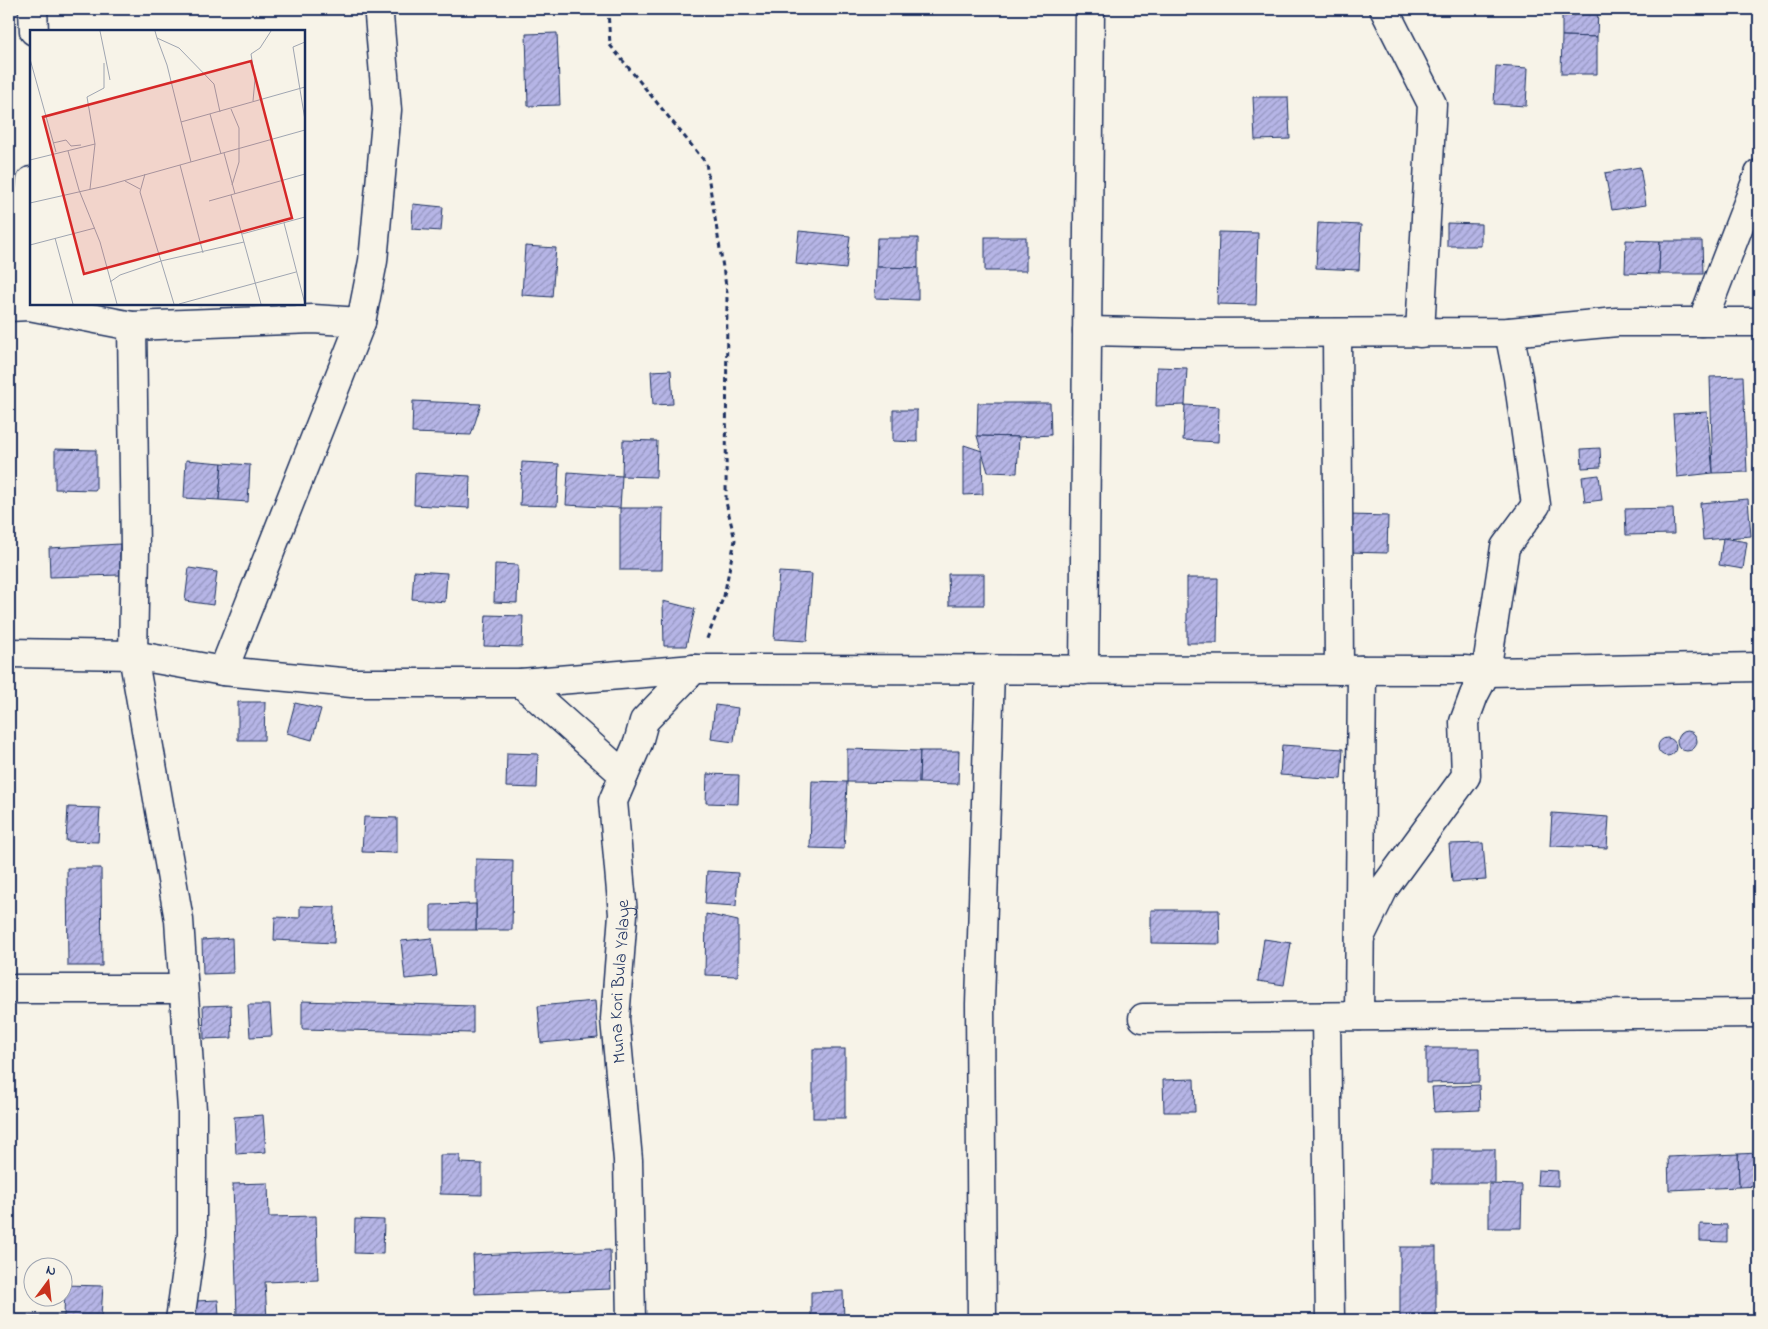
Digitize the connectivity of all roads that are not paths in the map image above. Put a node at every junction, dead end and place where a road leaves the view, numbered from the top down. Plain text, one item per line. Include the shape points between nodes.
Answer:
1 (33, 9) edge
2 (381, 9) edge
3 (1090, 9) edge
4 (1384, 9) edge
5 (34, 30) edge
6 (1759, 174) edge
7 (30, 204) edge
8 (29, 228) edge
9 (241, 305) edge
10 (19, 307) edge
11 (313, 319) junction
12 (361, 322) junction
13 (1702, 322) junction
14 (1759, 322) edge
15 (132, 326) junction
16 (1087, 331) junction
17 (1420, 332) junction
18 (1509, 332) junction
19 (1337, 333) junction
20 (9, 653) edge
21 (133, 655) junction
22 (1759, 666) edge
23 (694, 669) junction
24 (990, 669) junction
25 (1084, 670) junction
26 (1351, 670) junction
27 (224, 671) junction
28 (1486, 672) junction
29 (521, 683) junction
30 (624, 775) junction
31 (1360, 937) junction
32 (9, 989) edge
33 (183, 990) junction
34 (1759, 1013) edge
35 (1326, 1016) junction
36 (1359, 1016) junction
37 (1143, 1018) dead end
38 (180, 1320) edge
39 (632, 1320) edge
40 (982, 1320) edge
41 (1330, 1320) edge

1 - 5 street
2 - 12 street via 387,110 373,261
3 - 16 street
4 - 17 street via 1432,104
6 - 13 street
7 - 8 street
8 - 10 street
9 - 11 street
10 - 15 street
11 - 12 street
11 - 15 street
12 - 27 street
13 - 14 street
13 - 18 street via 1617,322
15 - 21 street
16 - 19 street
16 - 25 street
17 - 18 street
17 - 19 street
18 - 28 street via 1536,505 1505,547
19 - 26 street
20 - 21 street
21 - 27 street
21 - 33 street via 179,920
22 - 28 street
23 - 24 street
23 - 29 street
23 - 30 street, Muna Kori Bula Yalaye via 644,721
24 - 25 street
24 - 40 street via 980,1004
25 - 26 street
26 - 28 street
26 - 31 street
27 - 29 street via 352,683
28 - 31 street via 1464,722 1466,776 1384,888
29 - 30 street
30 - 39 street, Muna Kori Bula Yalaye via 613,801 623,914 615,1020 628,1160
31 - 36 street
32 - 33 street
33 - 38 street via 192,1110 192,1225
34 - 36 street
35 - 36 street
35 - 37 street
35 - 41 street

